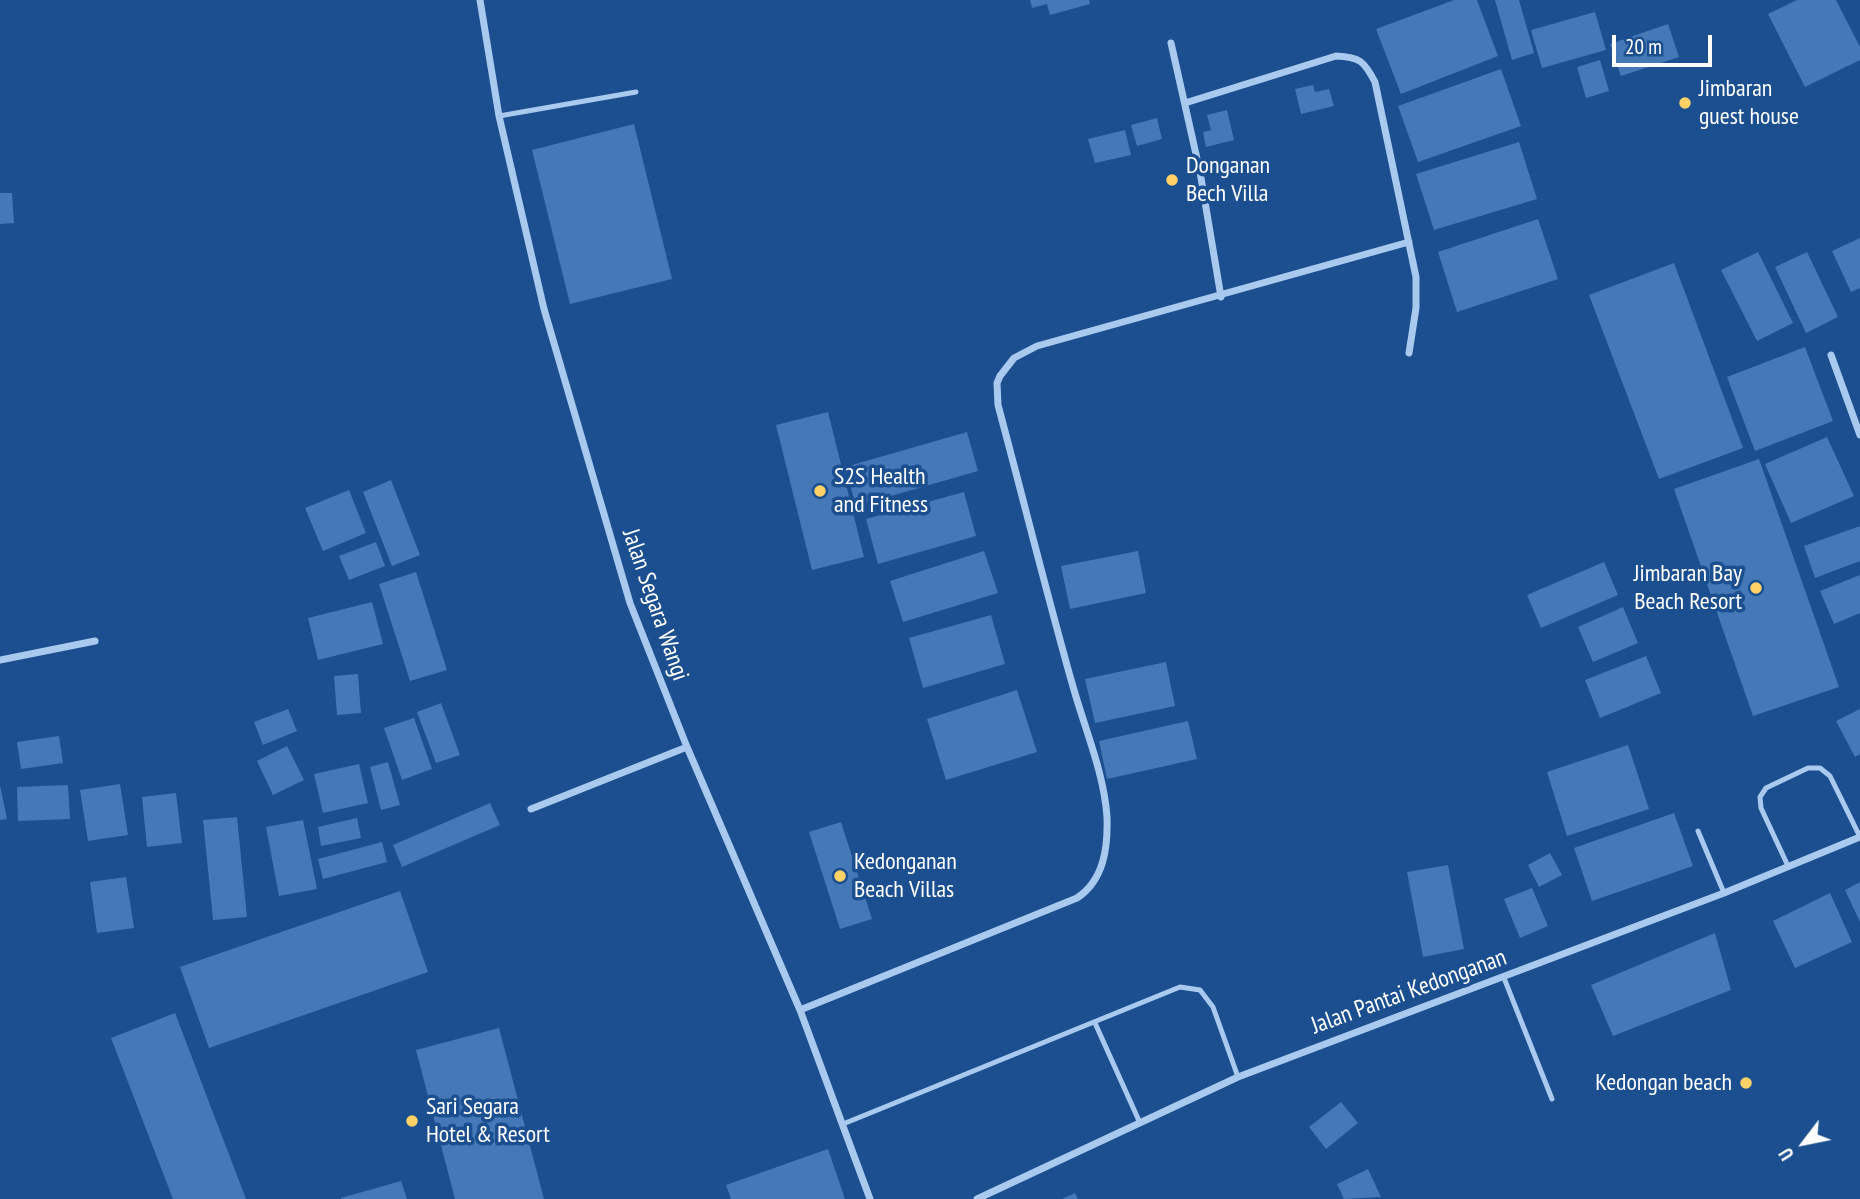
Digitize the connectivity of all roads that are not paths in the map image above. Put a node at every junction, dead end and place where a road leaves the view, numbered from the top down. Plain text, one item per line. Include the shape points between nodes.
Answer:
1 (480, 0) edge
2 (1171, 43) dead end
3 (636, 92) dead end
4 (1185, 103) junction
5 (499, 116) junction
6 (1409, 242) junction
7 (1221, 297) junction
8 (1409, 353) dead end
9 (1830, 355) dead end
10 (1860, 435) edge
11 (95, 641) dead end
12 (0, 660) edge
13 (687, 747) junction
14 (531, 809) dead end
15 (1698, 831) dead end
16 (1860, 837) edge
17 (1788, 866) junction
18 (1724, 893) junction
19 (1504, 978) junction
20 (800, 1010) junction
21 (1095, 1023) junction
22 (1238, 1077) junction
23 (1552, 1099) dead end
24 (1140, 1122) junction
25 (843, 1124) junction
26 (870, 1199) edge
27 (977, 1199) edge

1 - 5 street, Jalan Segara Wangi
2 - 4 street
3 - 5 lane
4 - 6 street via 1336,55 1355,57 1375,82
4 - 7 street
5 - 13 street, Jalan Segara Wangi via 544,309 629,603
6 - 7 street
6 - 8 street via 1417,293
7 - 20 street via 1037,346 1014,358 997,383 998,405 1101,783 1106,846 1097,878 1077,898
9 - 10 street
11 - 12 street
13 - 14 street
13 - 20 street, Jalan Segara Wangi
15 - 18 lane
16 - 17 street, Jalan Pantai Kedonganan
16 - 17 lane via 1830,776 1820,768 1808,768 1766,788 1760,797
17 - 18 street, Jalan Pantai Kedonganan
18 - 19 street, Jalan Pantai Kedonganan
19 - 22 street, Jalan Pantai Kedonganan
19 - 23 lane
20 - 25 street, Jalan Segara Wangi
21 - 22 lane via 1180,987 1200,990 1213,1007
21 - 24 lane
21 - 25 lane
22 - 24 street, Jalan Pantai Kedonganan
24 - 27 street, Jalan Pantai Kedonganan
25 - 26 street, Jalan Segara Wangi

